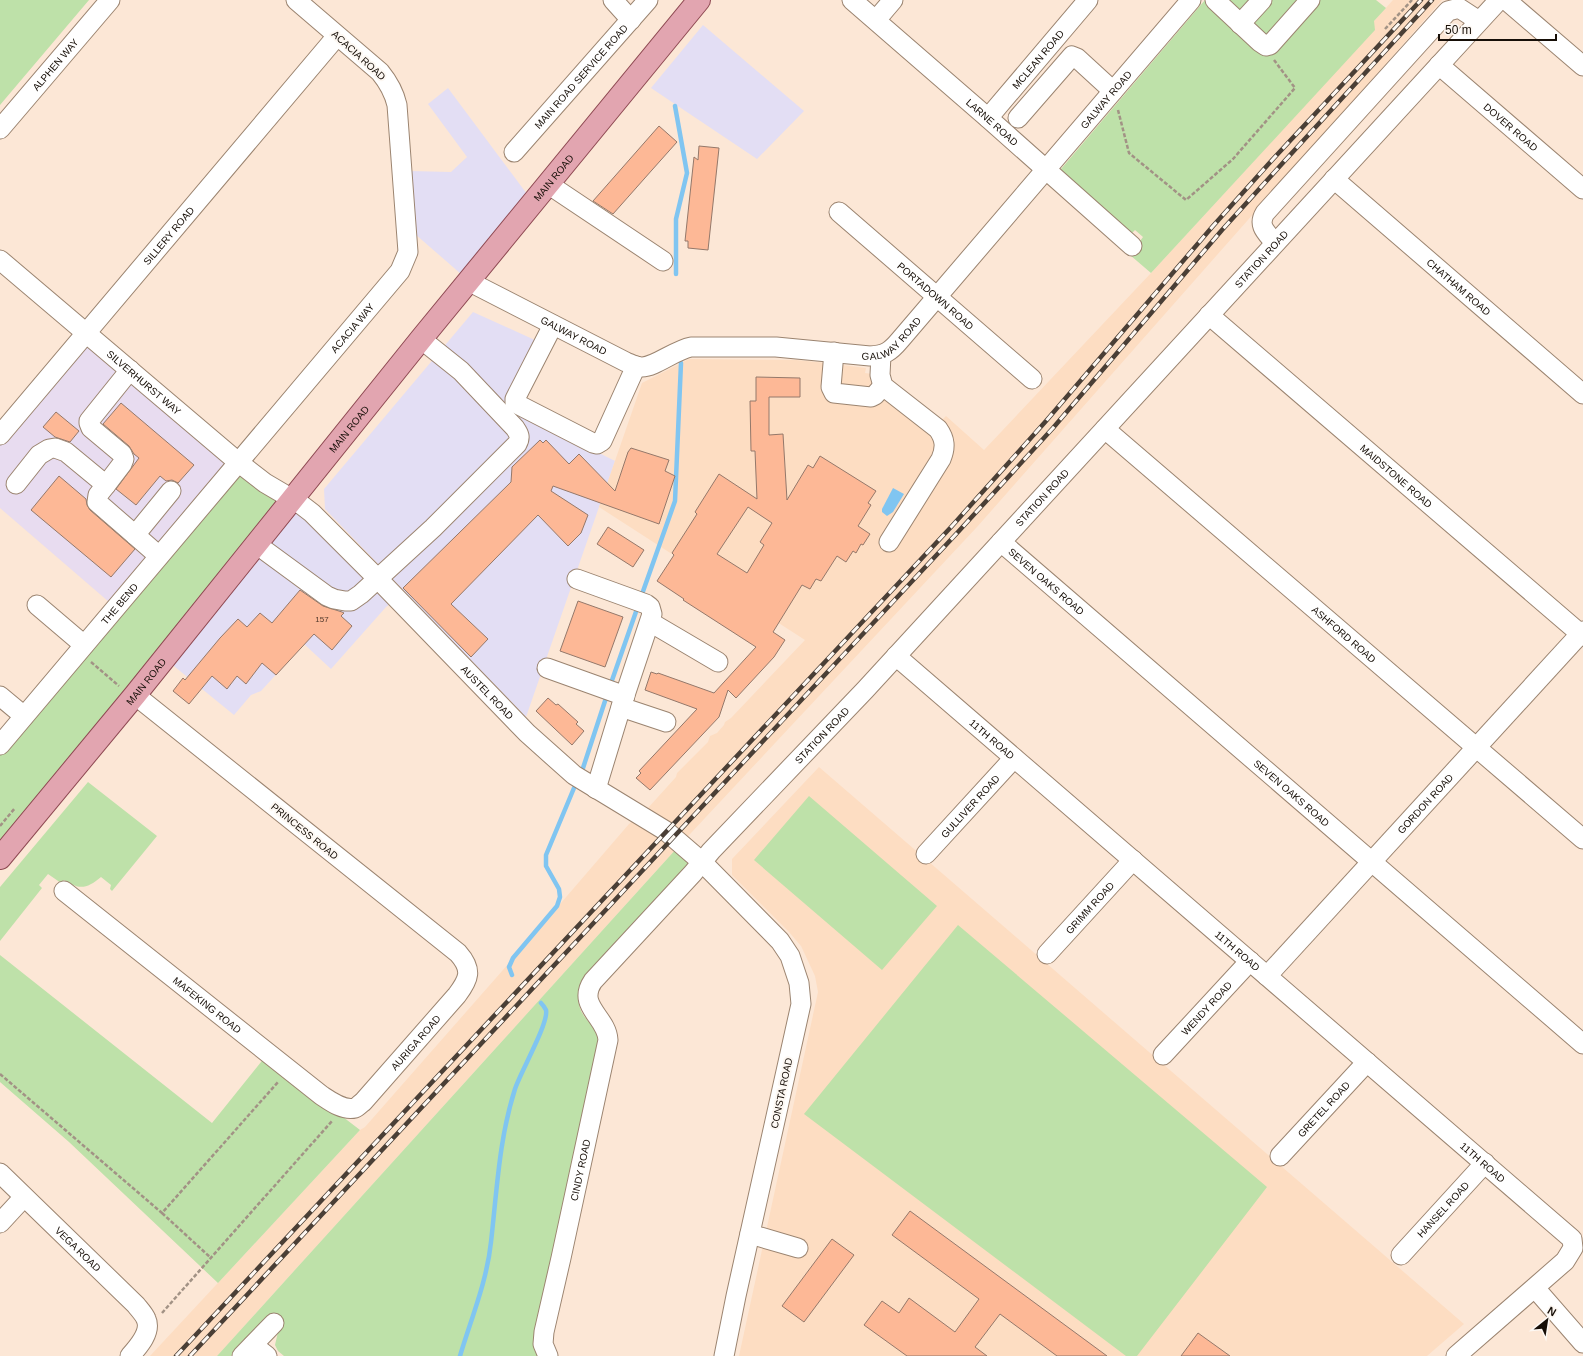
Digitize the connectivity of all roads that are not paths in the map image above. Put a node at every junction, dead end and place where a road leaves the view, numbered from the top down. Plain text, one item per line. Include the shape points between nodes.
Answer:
1 (110, 0) edge
2 (296, 0) edge
3 (613, 0) edge
4 (648, 0) edge
5 (698, 0) edge
6 (852, 0) edge
7 (893, 0) edge
8 (1088, 0) edge
9 (1191, 0) edge
10 (1215, 0) edge
11 (1262, 0) edge
12 (1310, 0) edge
13 (1499, 0) edge
14 (1506, 0) edge
15 (631, 20) junction
16 (876, 20) junction
17 (1479, 21) junction
18 (1240, 24) junction
19 (337, 36) junction
20 (1439, 65) junction
21 (1583, 66) edge
22 (1113, 91) junction
23 (988, 118) junction
24 (1018, 118) dead end
25 (0, 129) edge
26 (514, 152) dead end
27 (1045, 170) junction
28 (402, 172) joint
29 (1334, 179) junction
30 (548, 184) junction
31 (1583, 189) edge
32 (839, 212) dead end
33 (1276, 243) junction
34 (1132, 246) dead end
35 (0, 260) edge
36 (663, 261) dead end
37 (468, 281) junction
38 (937, 297) junction
39 (1209, 315) junction
40 (553, 325) junction
41 (86, 334) junction
42 (421, 339) junction
43 (834, 352) junction
44 (881, 356) junction
45 (636, 366) junction
46 (130, 370) junction
47 (1032, 379) dead end
48 (883, 386) junction
49 (1583, 394) edge
50 (1105, 429) junction
51 (0, 435) edge
52 (238, 462) junction
53 (16, 484) dead end
54 (106, 485) junction
55 (171, 491) dead end
56 (292, 499) junction
57 (134, 535) junction
58 (889, 542) dead end
59 (1001, 542) junction
60 (256, 544) junction
61 (159, 556) junction
62 (378, 579) junction
63 (577, 579) dead end
64 (38, 605) dead end
65 (650, 622) junction
66 (1582, 634) edge
67 (79, 644) junction
68 (896, 656) junction
69 (718, 662) dead end
70 (547, 668) dead end
71 (127, 690) junction
72 (0, 696) edge
73 (616, 696) junction
74 (24, 716) junction
75 (666, 722) dead end
76 (0, 745) edge
77 (1476, 748) junction
78 (1014, 758) junction
79 (585, 782) junction
80 (1583, 839) edge
81 (926, 854) dead end
82 (0, 858) edge
83 (1133, 860) junction
84 (702, 862) junction
85 (1372, 862) junction
86 (64, 890) dead end
87 (1047, 954) dead end
88 (1250, 960) junction
89 (468, 972) joint
90 (1267, 976) junction
91 (588, 995) joint
92 (1583, 1044) edge
93 (1163, 1055) dead end
94 (1367, 1062) junction
95 (350, 1108) joint
96 (1280, 1156) dead end
97 (1485, 1163) junction
98 (0, 1173) edge
99 (24, 1197) junction
100 (0, 1223) edge
101 (750, 1234) junction
102 (798, 1248) dead end
103 (1401, 1255) dead end
104 (1534, 1288) junction
105 (274, 1324) dead end
106 (1583, 1343) edge
107 (254, 1352) edge
108 (546, 1353) edge
109 (130, 1356) edge
110 (724, 1356) edge
111 (1456, 1356) edge

1 - 25 street, ALPHEN WAY
2 - 19 street, ACACIA ROAD
3 - 15 street
4 - 15 street, MAIN ROAD SERVICE ROAD
5 - 30 main road, MAIN ROAD
6 - 16 street, LARNE ROAD
7 - 16 street
8 - 23 street, MCLEAN ROAD
9 - 22 street, GALWAY ROAD
10 - 18 street
11 - 18 street
12 - 18 street via 1270,46 1264,45
13 - 17 street, STATION ROAD
14 - 21 street
15 - 26 street, MAIN ROAD SERVICE ROAD
16 - 23 street, LARNE ROAD
17 - 20 street, STATION ROAD
17 - 33 street via 1459,8 1448,11 1265,213 1261,220 1263,228
19 - 28 street, ACACIA ROAD via 380,72 394,93
19 - 41 street, SILLERY ROAD
20 - 29 street, STATION ROAD
20 - 31 street, DOVER ROAD
22 - 24 street via 1072,56
22 - 27 street, GALWAY ROAD
23 - 27 street, LARNE ROAD
27 - 34 street, LARNE ROAD
27 - 38 street, GALWAY ROAD
28 - 52 street, ACACIA WAY via 408,252 400,271
29 - 33 street, STATION ROAD
29 - 49 street, CHATHAM ROAD
30 - 36 street
30 - 37 main road, MAIN ROAD
32 - 38 street, PORTADOWN ROAD
33 - 39 street, STATION ROAD
35 - 41 street, SILVERHURST WAY
37 - 40 street, GALWAY ROAD
37 - 42 main road, MAIN ROAD
38 - 44 street, GALWAY ROAD via 891,350
38 - 47 street, PORTADOWN ROAD
39 - 50 street, STATION ROAD
39 - 66 street, MAIDSTONE ROAD
40 - 45 street, GALWAY ROAD
40 - 45 street via 515,403 593,443 602,441
41 - 46 street, SILVERHURST WAY
41 - 51 street, SILLERY ROAD
42 - 56 main road, MAIN ROAD
42 - 62 street via 461,371 516,428 519,439 433,528
43 - 44 street, GALWAY ROAD
43 - 45 street, GALWAY ROAD via 776,347 691,347 645,367
43 - 48 street via 831,387 834,393 871,396
44 - 48 street via 880,375
46 - 52 street, SILVERHURST WAY
46 - 54 street via 89,421 91,428 122,454 124,459
48 - 58 street via 938,429 945,445 941,459
50 - 59 street, STATION ROAD
50 - 77 street, ASHFORD ROAD
52 - 56 street, SILVERHURST WAY
52 - 61 street, THE BEND
53 - 54 street via 40,455 55,448 66,452
54 - 57 street via 98,495 97,502
55 - 57 street
56 - 60 main road, MAIN ROAD
56 - 62 street, AUSTEL ROAD via 312,513
57 - 61 street
59 - 68 street, STATION ROAD
59 - 85 street, SEVEN OAKS ROAD
60 - 62 street via 319,591 334,599 351,600
60 - 71 main road, MAIN ROAD
61 - 67 street, THE BEND
62 - 79 street, AUSTEL ROAD via 527,733
63 - 65 street via 642,602 651,610
64 - 67 street
65 - 69 street
65 - 73 street
66 - 77 street, GORDON ROAD
67 - 74 street, THE BEND
68 - 78 street, 11TH ROAD
68 - 84 street, STATION ROAD
70 - 73 street
71 - 82 main road, MAIN ROAD
71 - 89 street, PRINCESS ROAD via 458,953 466,962
72 - 74 street
73 - 75 street
73 - 79 street
74 - 76 street, THE BEND
77 - 80 street, ASHFORD ROAD
77 - 85 street, GORDON ROAD
78 - 81 street, GULLIVER ROAD
78 - 83 street, 11TH ROAD
79 - 84 street, AUSTEL ROAD via 674,836
83 - 87 street, GRIMM ROAD
83 - 88 street, 11TH ROAD
84 - 91 street, STATION ROAD via 593,981
84 - 101 street, CONSTA ROAD via 780,941 790,956 800,983 800,1004
85 - 90 street, GORDON ROAD
85 - 92 street, SEVEN OAKS ROAD
86 - 95 street, MAFEKING ROAD via 321,1095 333,1103
88 - 90 street, 11TH ROAD
88 - 93 street, WENDY ROAD
89 - 95 street, AURIGA ROAD via 466,982 456,995 368,1097
90 - 94 street, 11TH ROAD
91 - 108 street, CINDY ROAD via 590,1006 605,1027 608,1040 544,1332
94 - 96 street, GRETEL ROAD
94 - 97 street, 11TH ROAD
97 - 103 street, HANSEL ROAD
97 - 104 street, 11TH ROAD via 1566,1233 1573,1242 1573,1248 1565,1261
98 - 99 street, VEGA ROAD
99 - 100 street
99 - 109 street, VEGA ROAD via 136,1305 146,1318 147,1330
101 - 102 street
101 - 110 street, CONSTA ROAD
104 - 106 street
104 - 111 street
105 - 107 street

